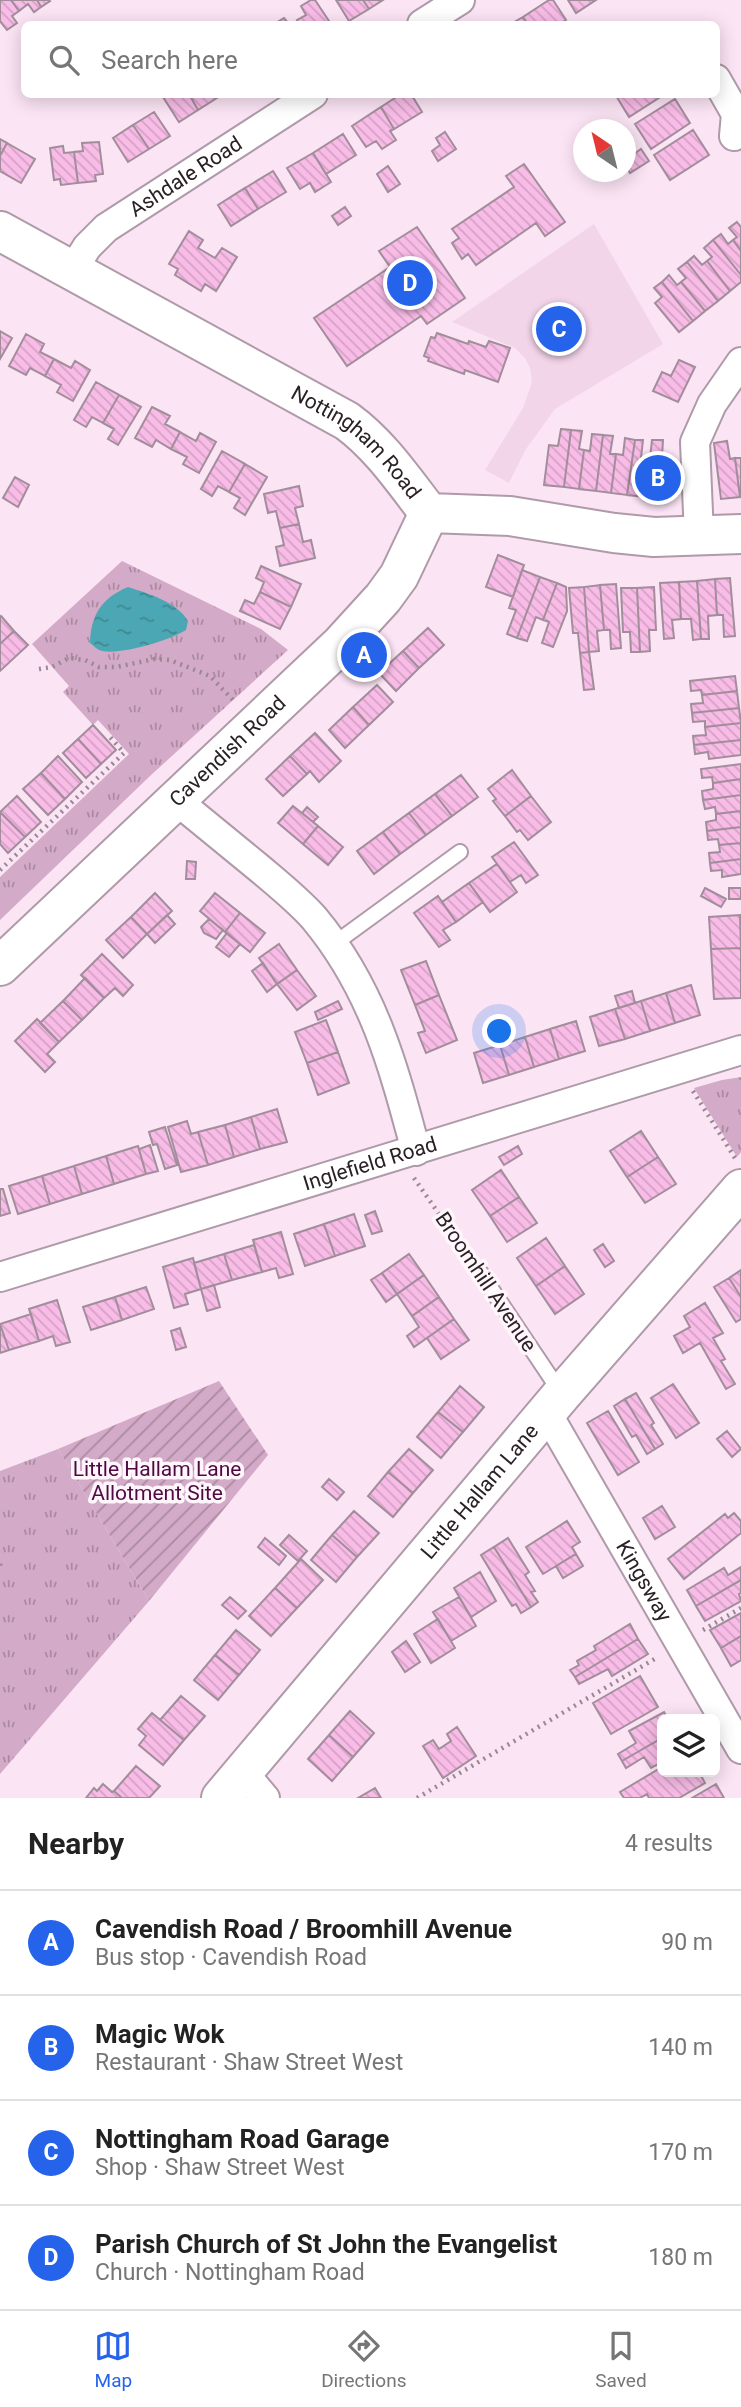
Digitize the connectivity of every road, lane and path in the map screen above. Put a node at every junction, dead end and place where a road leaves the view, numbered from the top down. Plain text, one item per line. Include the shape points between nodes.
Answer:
1 (460, 0) edge
2 (427, 21) edge
3 (720, 87) edge
4 (307, 98) edge
5 (737, 121) edge
6 (0, 231) edge
7 (72, 271) junction
8 (741, 362) edge
9 (429, 513) junction
10 (741, 534) edge
11 (699, 537) junction
12 (39, 669) dead end
13 (233, 700) dead end
14 (110, 737) dead end
15 (176, 800) junction
16 (460, 852) dead end
17 (0, 870) edge
18 (334, 944) junction
19 (0, 966) edge
20 (741, 1050) edge
21 (688, 1084) dead end
22 (413, 1160) junction
23 (740, 1177) edge
24 (480, 1272) joint
25 (0, 1278) edge
26 (555, 1404) junction
27 (741, 1608) edge
28 (696, 1634) dead end
29 (652, 1660) dead end
30 (741, 1749) edge
31 (243, 1789) edge
32 (417, 1798) edge

1 - 2 street
3 - 5 street
4 - 7 street, Ashdale Road via 106,228 94,237
6 - 7 street, Nottingham Road
7 - 9 street, Nottingham Road via 347,421 382,453
8 - 11 street via 712,404 695,442
9 - 11 street, Nottingham Road via 510,516 614,533
9 - 15 street, Cavendish Road via 383,598 341,644
10 - 11 street, Nottingham Road
12 - 13 path via 69,658 99,667 170,660 210,676
14 - 17 path via 124,753
15 - 18 street via 279,885
15 - 19 street, Cavendish Road
16 - 18 lane
18 - 22 street via 359,984 385,1041
20 - 22 street, Inglefield Road
21 - 23 path
22 - 24 path, Broomhill Avenue
22 - 25 street, Inglefield Road
23 - 26 street, Little Hallam Lane
24 - 26 lane, Broomhill Avenue
26 - 30 street, Kingsway
26 - 31 street, Little Hallam Lane
27 - 28 path
29 - 32 path

